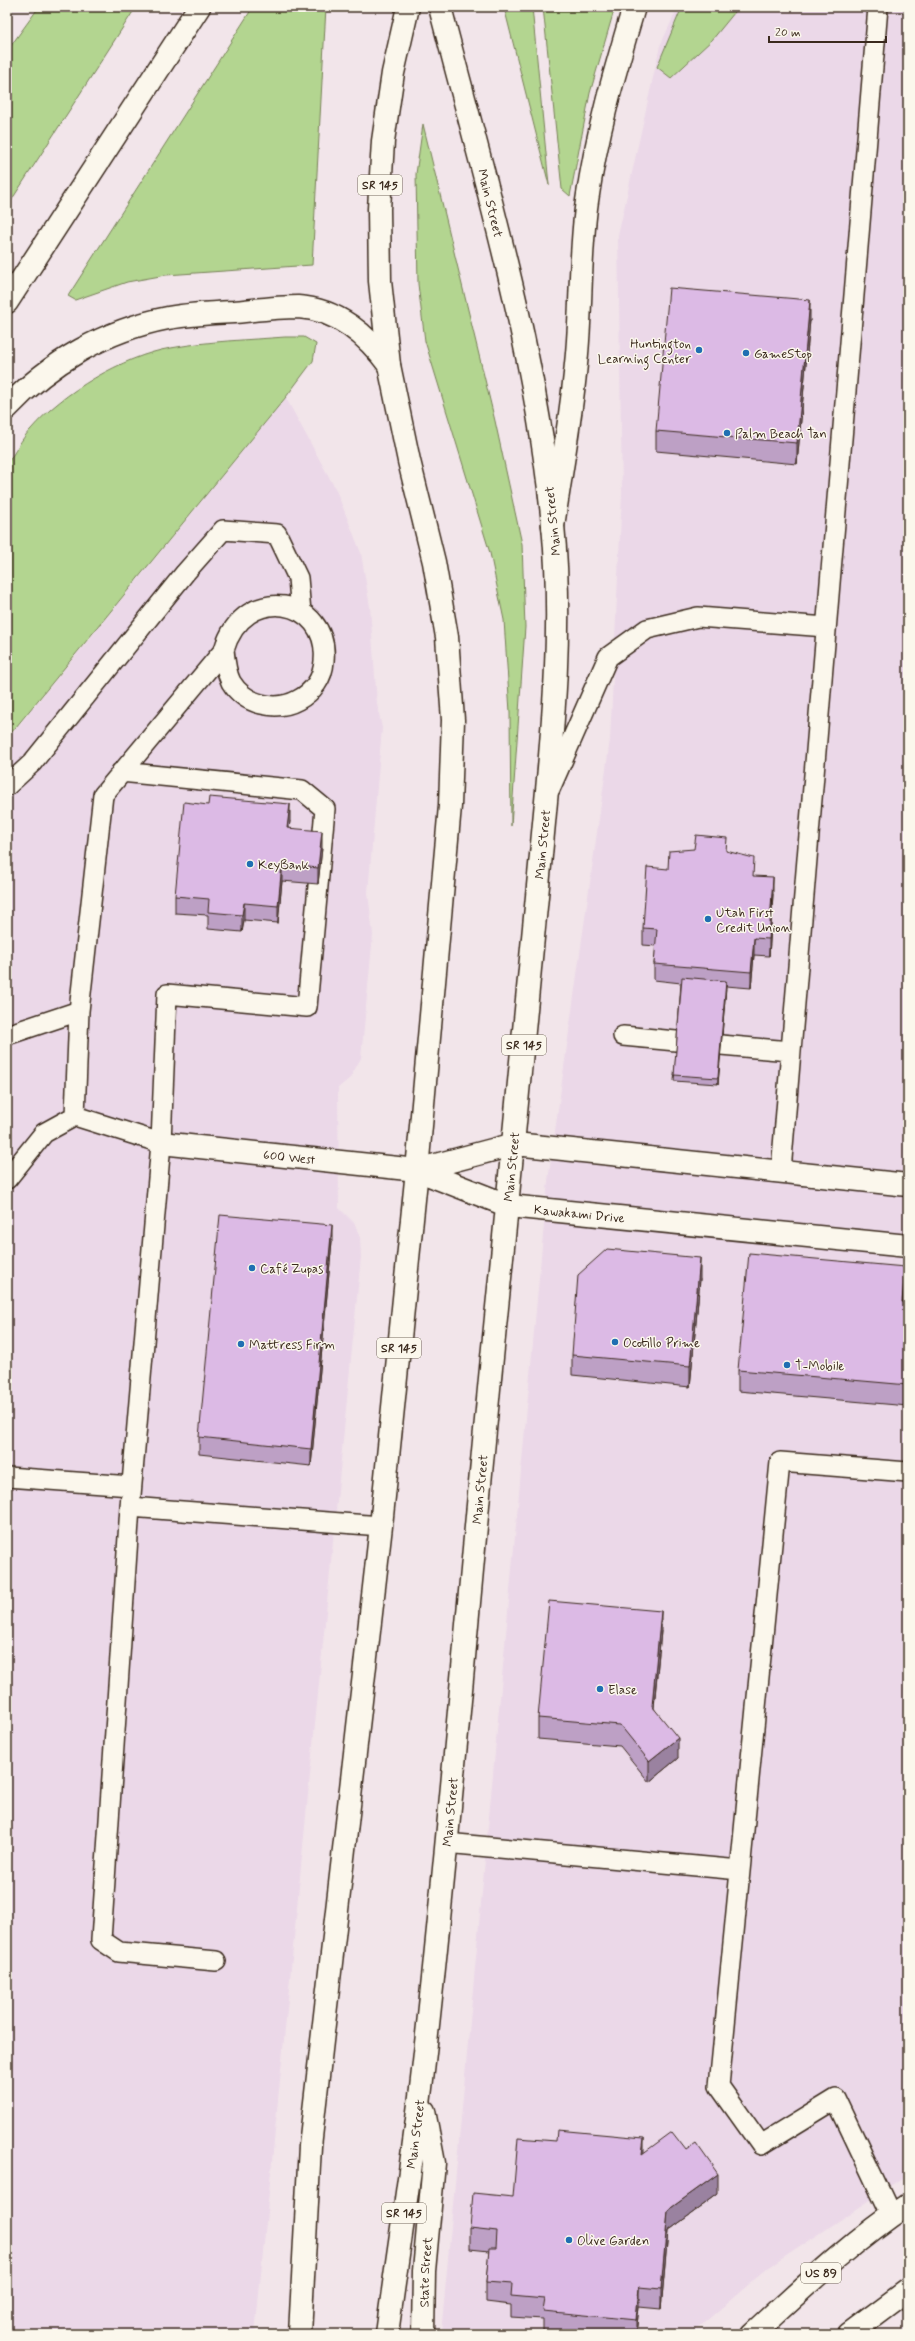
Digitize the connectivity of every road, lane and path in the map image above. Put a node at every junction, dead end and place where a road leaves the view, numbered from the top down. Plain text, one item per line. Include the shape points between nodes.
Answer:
1 (199, 7) edge
2 (408, 7) edge
3 (440, 7) edge
4 (634, 7) edge
5 (878, 7) edge
6 (7, 302) edge
7 (389, 365) junction
8 (7, 408) edge
9 (553, 526) junction
10 (300, 612) junction
11 (826, 627) junction
12 (224, 650) junction
13 (122, 772) junction
14 (7, 786) edge
15 (546, 797) junction
16 (79, 1011) junction
17 (7, 1035) edge
18 (623, 1036) dead end
19 (676, 1041) edge
20 (721, 1045) edge
21 (790, 1051) junction
22 (75, 1116) junction
23 (161, 1143) junction
24 (515, 1144) junction
25 (417, 1170) junction
26 (780, 1171) junction
27 (7, 1179) edge
28 (908, 1184) edge
29 (509, 1206) junction
30 (908, 1246) edge
31 (908, 1472) edge
32 (7, 1477) edge
33 (131, 1486) junction
34 (130, 1507) junction
35 (381, 1526) junction
36 (446, 1843) junction
37 (740, 1870) junction
38 (216, 1961) dead end
39 (420, 2092) junction
40 (900, 2210) edge
41 (908, 2290) edge
42 (300, 2334) edge
43 (387, 2334) edge
44 (423, 2334) edge
45 (753, 2334) edge
46 (848, 2334) edge

1 - 6 main road
2 - 7 main road, SR 145 via 387,112 379,209 380,281
3 - 9 main road, Main Street / SR 145 via 516,301 540,426
4 - 9 main road via 599,135 587,201 580,276 577,364
5 - 11 lane
7 - 8 main road via 376,347 357,330 339,319 298,307 169,318 113,334 77,352 49,370
7 - 25 main road, SR 145 via 441,595 453,720 450,806
9 - 15 main road, Main Street / SR 145 via 557,580 557,656
10 - 12 lane via 285,606 268,606 252,610 239,620 229,634
10 - 12 lane via 313,622 322,636 325,652 324,669 317,684 306,696 291,704 275,707 258,704 244,696 232,683 225,667
10 - 14 lane via 298,578 277,534 223,530 180,579 32,763
11 - 15 lane via 698,617 647,629 608,657
11 - 21 lane
12 - 13 lane
13 - 16 lane via 102,795
13 - 23 lane via 302,790 325,809 307,1007 167,994
15 - 24 main road, Main Street / SR 145
16 - 17 lane
16 - 22 lane
18 - 19 lane
20 - 21 lane
21 - 26 lane
22 - 23 lane
22 - 27 lane via 44,1134
23 - 25 main road, 600 West
23 - 33 lane
24 - 25 main road
24 - 26 main road
24 - 29 main road, Main Street / SR 145
25 - 29 main road, Kawakami Drive
25 - 35 main road, SR 145
26 - 28 main road
29 - 30 main road, Kawakami Drive
29 - 36 main road, Main Street / SR 145 via 500,1272
31 - 37 lane via 780,1462
32 - 33 lane
33 - 34 lane
34 - 35 lane
34 - 38 lane via 101,1940 119,1952
35 - 42 main road, SR 145 via 310,2146
36 - 37 lane
36 - 39 main road, Main Street / SR 145
37 - 40 lane via 719,2086 760,2145 836,2099
39 - 43 main road, Main Street / SR 145
39 - 44 main road, State Street via 434,2163 424,2271
40 - 45 main road, US 89 via 809,2283
41 - 46 main road

